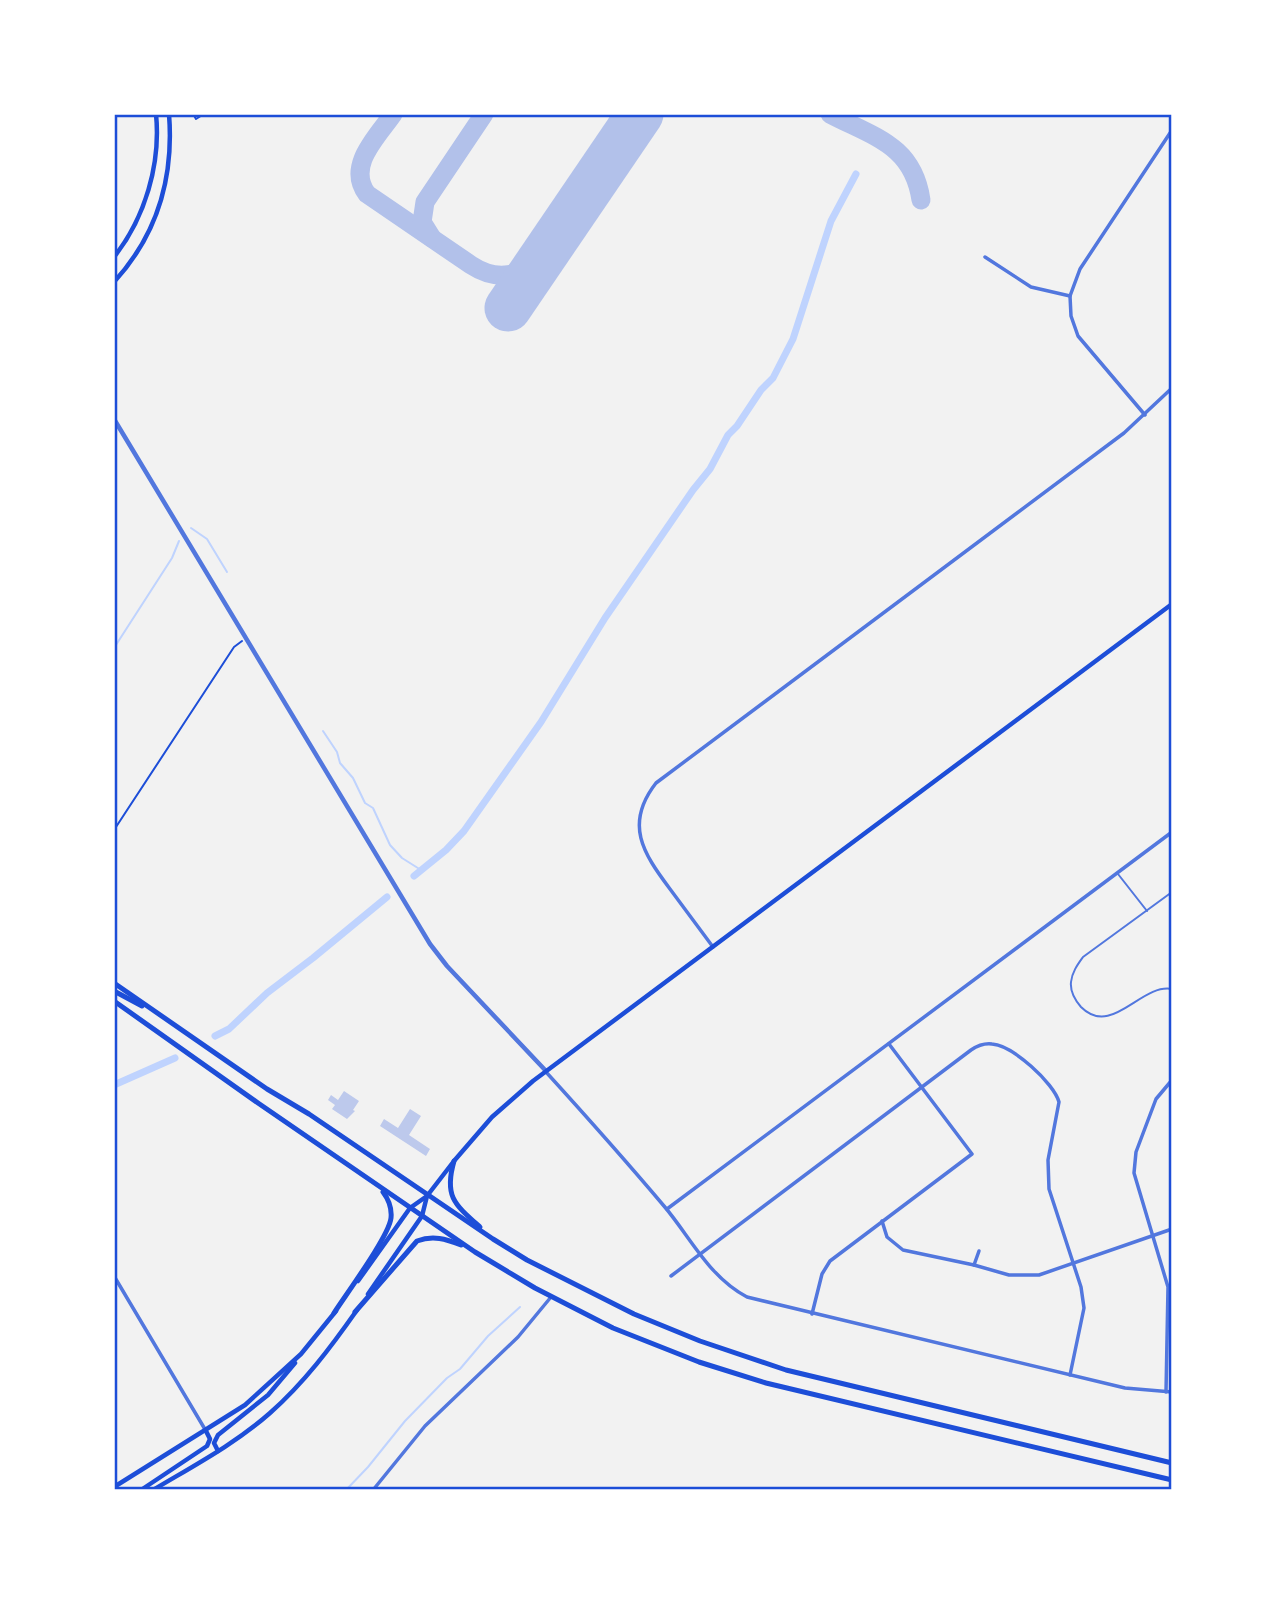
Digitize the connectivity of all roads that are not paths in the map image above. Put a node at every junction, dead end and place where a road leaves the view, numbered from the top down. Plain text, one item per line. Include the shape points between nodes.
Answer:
1 (156, 114) edge
2 (169, 114) edge
3 (1172, 130) edge
4 (114, 257) edge
5 (985, 257) dead end
6 (114, 282) edge
7 (1070, 296) junction
8 (1172, 388) edge
9 (1145, 415) junction
10 (114, 419) edge
11 (1172, 604) edge
12 (1172, 832) edge
13 (1117, 873) junction
14 (1172, 892) edge
15 (1147, 911) junction
16 (713, 947) junction
17 (114, 983) edge
18 (1172, 989) edge
19 (114, 991) edge
20 (114, 1001) edge
21 (152, 1009) junction
22 (889, 1044) junction
23 (546, 1071) junction
24 (1172, 1080) edge
25 (922, 1087) junction
26 (454, 1161) junction
27 (376, 1185) junction
28 (427, 1196) junction
29 (410, 1208) junction
30 (667, 1209) junction
31 (422, 1216) junction
32 (882, 1222) junction
33 (1172, 1229) edge
34 (1153, 1236) junction
35 (493, 1239) junction
36 (979, 1251) dead end
37 (475, 1252) junction
38 (700, 1254) junction
39 (1073, 1264) junction
40 (975, 1265) junction
41 (114, 1276) edge
42 (671, 1276) dead end
43 (551, 1297) junction
44 (1170, 1309) edge
45 (355, 1312) junction
46 (334, 1313) junction
47 (812, 1314) junction
48 (301, 1354) junction
49 (1070, 1375) junction
50 (1166, 1392) junction
51 (1172, 1392) edge
52 (206, 1431) junction
53 (218, 1451) junction
54 (1172, 1463) edge
55 (1172, 1480) edge
56 (114, 1487) edge
57 (141, 1490) edge
58 (153, 1490) edge
59 (373, 1490) edge
60 (989, 1490) edge
61 (1010, 1490) edge

1 - 4 main road via 156,152 149,187 135,224
2 - 6 main road via 170,158 161,202 144,241
3 - 7 street via 1080,269
5 - 7 street via 1031,287
7 - 9 street via 1078,336
8 - 9 street
9 - 16 street via 649,791 639,831 644,851
10 - 23 street via 436,953
11 - 16 main road
12 - 13 street
13 - 15 lane
13 - 22 street
14 - 15 lane
15 - 18 lane via 1083,957 1074,971 1072,992 1085,1010 1102,1016 1120,1012 1164,988
16 - 23 main road
17 - 21 main road
19 - 21 main road
20 - 27 main road
21 - 28 main road
22 - 25 street
22 - 30 street
23 - 26 main road via 492,1118
23 - 30 street
24 - 34 street via 1156,1099 1134,1163 1135,1185
25 - 32 street via 972,1154
25 - 38 street
25 - 39 street via 976,1047 990,1044 1007,1049 1048,1082 1059,1110 1048,1175
26 - 28 main road
26 - 35 main road via 449,1179 452,1198
27 - 29 main road
27 - 46 main road via 387,1198 390,1221
28 - 29 main road
28 - 31 main road
28 - 35 main road
29 - 31 main road
29 - 46 main road
30 - 38 street
31 - 37 main road
31 - 45 main road
32 - 40 street via 887,1237 903,1250
32 - 47 street via 825,1267
33 - 34 street
34 - 39 street
34 - 44 street
35 - 54 main road via 634,1314 743,1357
36 - 40 street
37 - 43 main road
37 - 45 main road via 438,1237 417,1241
38 - 42 street
38 - 47 street via 735,1291
39 - 40 street via 1028,1277
39 - 49 street via 1084,1308
41 - 52 street
43 - 55 main road via 654,1346 766,1383
43 - 59 street via 519,1336 425,1426
44 - 50 street
45 - 53 main road via 288,1397
46 - 48 main road
47 - 49 street
48 - 52 main road via 263,1390
48 - 53 main road via 268,1395 218,1435 214,1443
49 - 50 street
50 - 51 street
52 - 56 main road
52 - 57 main road via 207,1446
53 - 58 main road
60 - 61 lane

